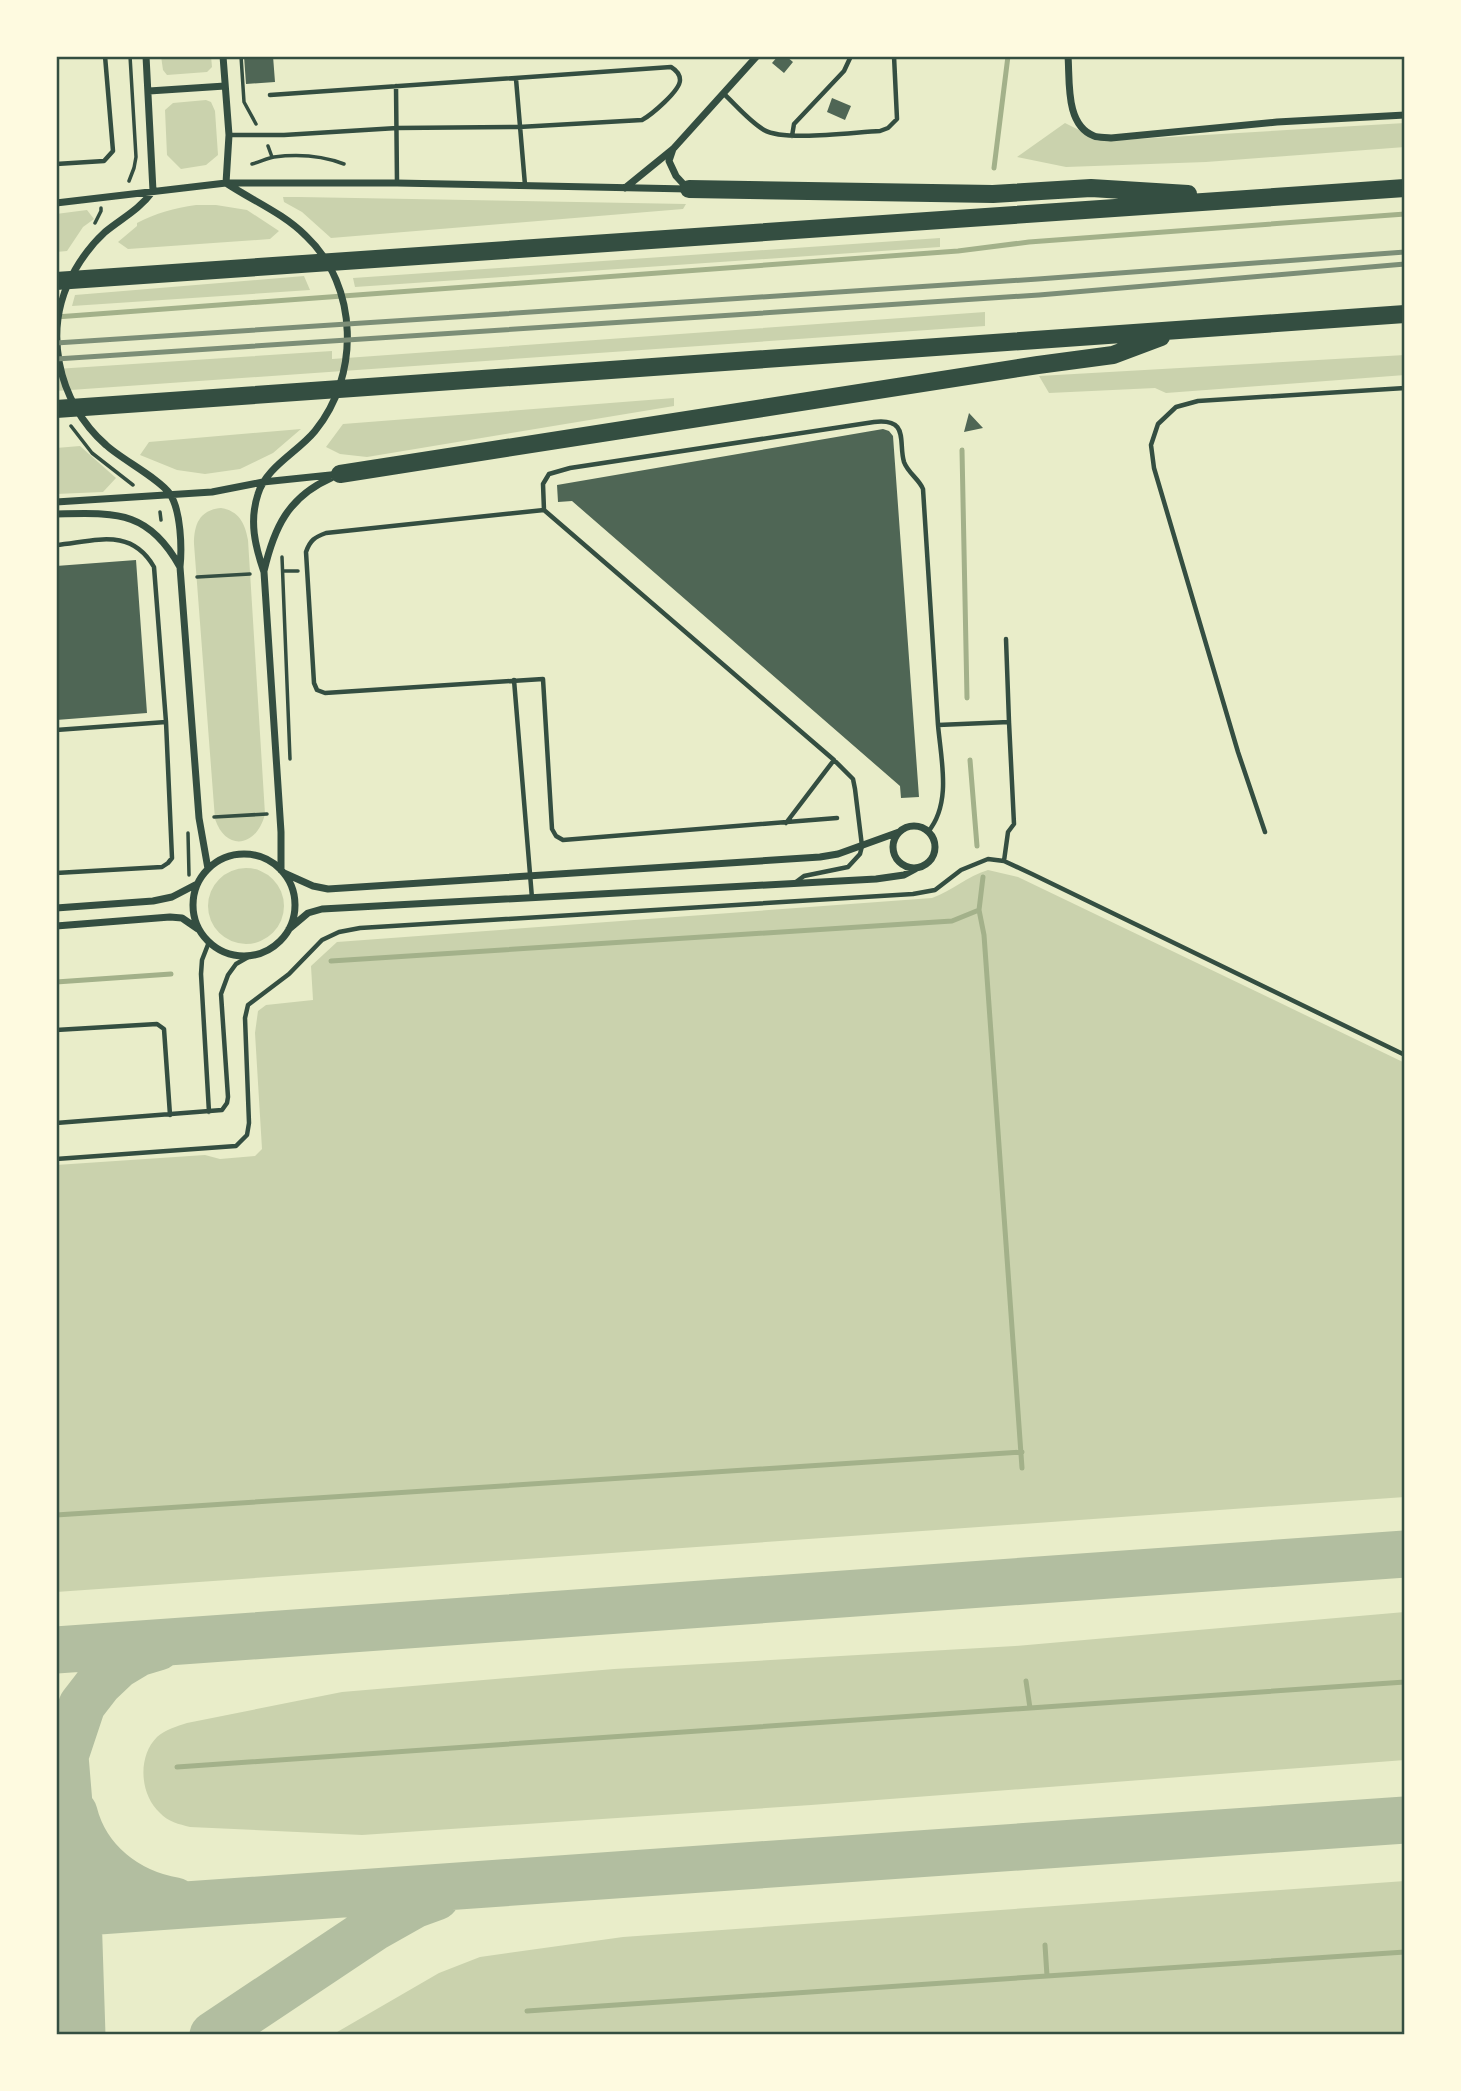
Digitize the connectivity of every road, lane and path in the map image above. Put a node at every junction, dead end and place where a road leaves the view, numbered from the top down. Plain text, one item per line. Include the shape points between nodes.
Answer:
1 (105, 56) edge
2 (130, 56) edge
3 (146, 56) edge
4 (223, 56) edge
5 (241, 56) edge
6 (757, 56) edge
7 (851, 56) edge
8 (894, 56) edge
9 (1068, 56) edge
10 (516, 79) junction
11 (225, 86) junction
12 (396, 86) junction
13 (149, 91) junction
14 (723, 93) junction
15 (270, 95) dead end
16 (1405, 115) edge
17 (519, 127) junction
18 (397, 128) junction
19 (229, 135) junction
20 (263, 135) junction
21 (792, 136) junction
22 (673, 149) junction
23 (272, 157) junction
24 (56, 164) edge
25 (252, 164) dead end
26 (344, 164) dead end
27 (131, 181) dead end
28 (226, 183) junction
29 (397, 183) junction
30 (525, 185) junction
31 (625, 188) junction
32 (1405, 188) edge
33 (689, 189) junction
34 (153, 191) junction
35 (1258, 198) junction
36 (56, 203) edge
37 (56, 281) edge
38 (1405, 314) edge
39 (1181, 330) junction
40 (1405, 388) edge
41 (56, 409) edge
42 (340, 474) junction
43 (263, 482) junction
44 (170, 494) junction
45 (56, 502) edge
46 (544, 510) junction
47 (160, 512) dead end
48 (56, 514) edge
49 (161, 520) dead end
50 (56, 545) edge
51 (281, 547) dead end
52 (180, 568) junction
53 (264, 572) junction
54 (250, 574) dead end
55 (197, 577) dead end
56 (1006, 639) dead end
57 (514, 680) junction
58 (166, 722) junction
59 (1009, 722) junction
60 (938, 725) junction
61 (56, 730) edge
62 (834, 760) junction
63 (291, 772) dead end
64 (267, 814) dead end
65 (214, 817) dead end
66 (837, 818) dead end
67 (785, 824) junction
68 (899, 832) junction
69 (928, 832) junction
70 (1265, 832) dead end
71 (862, 846) junction
72 (1004, 861) junction
73 (208, 869) junction
74 (917, 869) junction
75 (283, 872) junction
76 (56, 873) edge
77 (528, 876) junction
78 (796, 882) junction
79 (198, 884) junction
80 (532, 898) junction
81 (56, 908) edge
82 (56, 926) edge
83 (289, 929) junction
84 (201, 931) junction
85 (209, 942) junction
86 (250, 956) junction
87 (56, 1030) edge
88 (1405, 1055) edge
89 (209, 1112) junction
90 (170, 1115) junction
91 (56, 1123) edge
92 (56, 1159) edge

1 - 24 lane via 113,151 104,161
2 - 27 path via 136,157
3 - 13 street
4 - 11 street
5 - 20 path via 244,102
6 - 14 street
7 - 21 lane via 844,71 798,118
8 - 21 lane via 898,112 893,124 880,131
9 - 16 street via 1072,110 1080,125 1094,136
10 - 12 lane
10 - 17 lane
10 - 17 lane via 671,67 681,78 679,86 642,120
11 - 13 street
11 - 19 street
12 - 15 lane
12 - 18 lane
13 - 34 street
14 - 21 lane via 765,130
14 - 22 street
17 - 18 lane
17 - 30 lane
18 - 20 lane
18 - 29 lane
19 - 20 lane
19 - 28 street
20 - 23 path
22 - 31 street
22 - 33 street via 669,161
23 - 25 path
23 - 26 path via 328,158
28 - 29 street
28 - 34 street
28 - 43 street via 292,223 308,238 332,271 344,303 348,342 334,402 315,431
29 - 30 street
30 - 31 street
31 - 33 street
32 - 35 highway
33 - 35 highway via 993,194 1091,188
34 - 36 street
34 - 44 street via 89,248 69,282 59,321 58,361 82,419 105,445
35 - 37 highway
38 - 39 highway
39 - 41 highway
39 - 42 highway via 1113,355
40 - 70 lane via 1198,401 1176,407 1167,415 1158,424 1151,445 1168,521
42 - 43 street
42 - 53 street via 312,486 288,511 274,535
43 - 44 street
43 - 53 street via 253,528
44 - 45 street
44 - 52 street via 180,528
46 - 57 lane via 326,533 314,537 306,552 317,690
46 - 60 lane via 543,484 558,470 886,420 901,433 904,463 923,489
46 - 62 lane
47 - 49 path
48 - 52 street via 128,516 158,536
50 - 58 lane via 123,539 148,556 154,567
51 - 63 path
52 - 73 street via 199,818
53 - 75 street
54 - 55 path
56 - 59 lane
57 - 67 lane via 543,679 552,829 563,840
57 - 77 lane
58 - 61 lane
58 - 76 lane via 172,858 162,867
59 - 60 lane
59 - 72 lane via 1014,824 1008,832
60 - 69 lane via 943,797
62 - 67 lane
62 - 71 lane via 853,779
64 - 65 path
66 - 67 lane
68 - 69 street via 911,826
68 - 71 street
68 - 74 street via 893,844 895,857 904,866
69 - 74 street via 935,850 929,862
71 - 77 street via 820,858
71 - 78 lane via 848,867 804,876
72 - 88 lane
72 - 92 lane via 988,859 961,870 935,890 913,894 339,932 321,940 289,974 248,1005 249,1123 247,1135 236,1146
73 - 75 street via 244,854 268,860
73 - 79 street
74 - 78 street via 890,878
75 - 77 street via 328,889
75 - 83 street via 295,901
77 - 80 lane
78 - 80 street
79 - 81 street via 153,901
79 - 84 street via 194,913
80 - 83 street via 322,909 308,913
82 - 84 street via 170,917 182,918
83 - 86 street via 277,945
84 - 85 street
85 - 86 street via 224,952
85 - 89 lane via 201,974
86 - 89 lane via 236,964 220,994 227,1103 222,1110
87 - 90 lane via 161,1026
89 - 90 lane
90 - 91 lane

